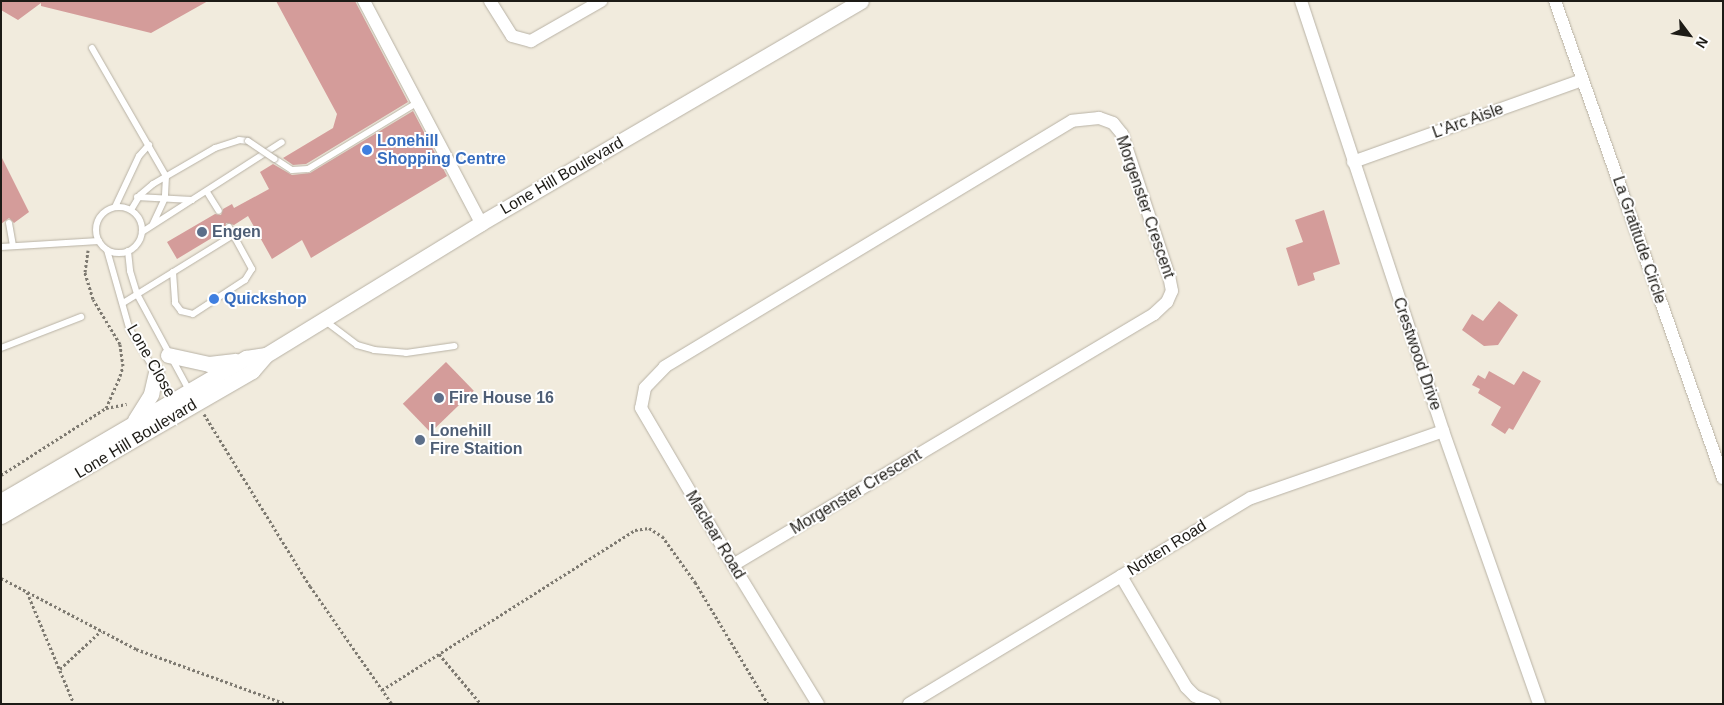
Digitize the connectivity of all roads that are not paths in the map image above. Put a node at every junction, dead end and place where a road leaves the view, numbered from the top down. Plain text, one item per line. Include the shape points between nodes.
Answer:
1 (364, 1) edge
2 (490, 1) edge
3 (601, 1) edge
4 (862, 1) edge
5 (1301, 1) edge
6 (1555, 1) edge
7 (92, 48) dead end
8 (1582, 80) junction
9 (418, 102) junction
10 (282, 142) dead end
11 (149, 145) junction
12 (1353, 162) junction
13 (166, 176) junction
14 (208, 192) junction
15 (138, 198) junction
16 (166, 198) junction
17 (194, 200) junction
18 (115, 207) junction
19 (130, 210) junction
20 (219, 211) dead end
21 (9, 223) dead end
22 (481, 223) junction
23 (153, 224) junction
24 (230, 228) dead end
25 (142, 232) junction
26 (233, 235) junction
27 (99, 241) junction
28 (13, 246) junction
29 (1, 247) edge
30 (107, 250) junction
31 (128, 250) junction
32 (174, 272) junction
33 (137, 294) junction
34 (123, 304) junction
35 (81, 317) dead end
36 (323, 319) junction
37 (454, 346) dead end
38 (1, 348) edge
39 (168, 355) junction
40 (266, 355) junction
41 (246, 358) junction
42 (665, 367) joint
43 (156, 372) junction
44 (193, 397) junction
45 (177, 407) junction
46 (131, 425) junction
47 (1443, 431) junction
48 (1723, 478) edge
49 (1, 501) edge
50 (1, 516) edge
51 (733, 565) junction
52 (1121, 576) junction
53 (818, 704) edge
54 (909, 704) edge
55 (1214, 704) edge
56 (1539, 704) edge

1 - 9 street
2 - 3 street via 512,36 531,41
4 - 22 street, Lone Hill Boulevard
5 - 12 street, Crestwood Drive
6 - 8 street, La Gratitude Circle
7 - 11 lane
8 - 12 street, L'Arc Aisle
8 - 48 street, La Gratitude Circle
9 - 13 lane, bridge via 308,169 292,170 248,140 215,148
9 - 22 street
10 - 14 lane
11 - 13 lane
11 - 18 lane via 139,156
12 - 47 street, Crestwood Drive
13 - 15 lane via 144,189
13 - 16 lane
14 - 17 lane
14 - 20 lane
15 - 16 lane
15 - 19 lane
16 - 17 lane
16 - 23 lane
17 - 23 lane
18 - 19 lane
18 - 27 lane via 104,212 98,220
19 - 25 lane via 142,224
21 - 28 lane
22 - 36 street, Lone Hill Boulevard
23 - 25 lane
24 - 26 lane
25 - 31 lane via 138,243
26 - 32 lane
26 - 32 lane via 250,264 251,274 198,312 186,313 174,303
27 - 28 lane
27 - 30 lane
28 - 29 lane
30 - 31 lane via 122,253
30 - 34 lane, Lone Close
31 - 33 lane, Lone Close
32 - 33 lane
33 - 34 lane
33 - 39 lane, Lone Close
34 - 43 lane, Lone Close via 129,328
35 - 38 lane
36 - 37 lane via 357,345 379,351 406,353
36 - 40 street, Lone Hill Boulevard
39 - 41 street via 209,364
39 - 44 lane, Lone Close
40 - 41 street, Lone Hill Boulevard
40 - 44 street, Lone Hill Boulevard via 252,371
41 - 44 street, Lone Hill Boulevard
42 - 51 street, Maclear Road via 646,388 641,408
42 - 51 street, Morgenster Crescent via 1072,121 1098,118 1113,123 1122,134 1170,276 1172,291 1167,302 1154,314
43 - 45 lane, Lone Close
43 - 46 street via 151,394
44 - 45 street, Lone Hill Boulevard
45 - 46 street, Lone Hill Boulevard
45 - 50 street, Lone Hill Boulevard
46 - 49 street, Lone Hill Boulevard
47 - 52 street, Notten Road via 1275,487 1222,514
47 - 56 street, Crestwood Drive
51 - 53 street, Maclear Road
52 - 54 street, Notten Road
52 - 55 street via 1176,674 1195,696

